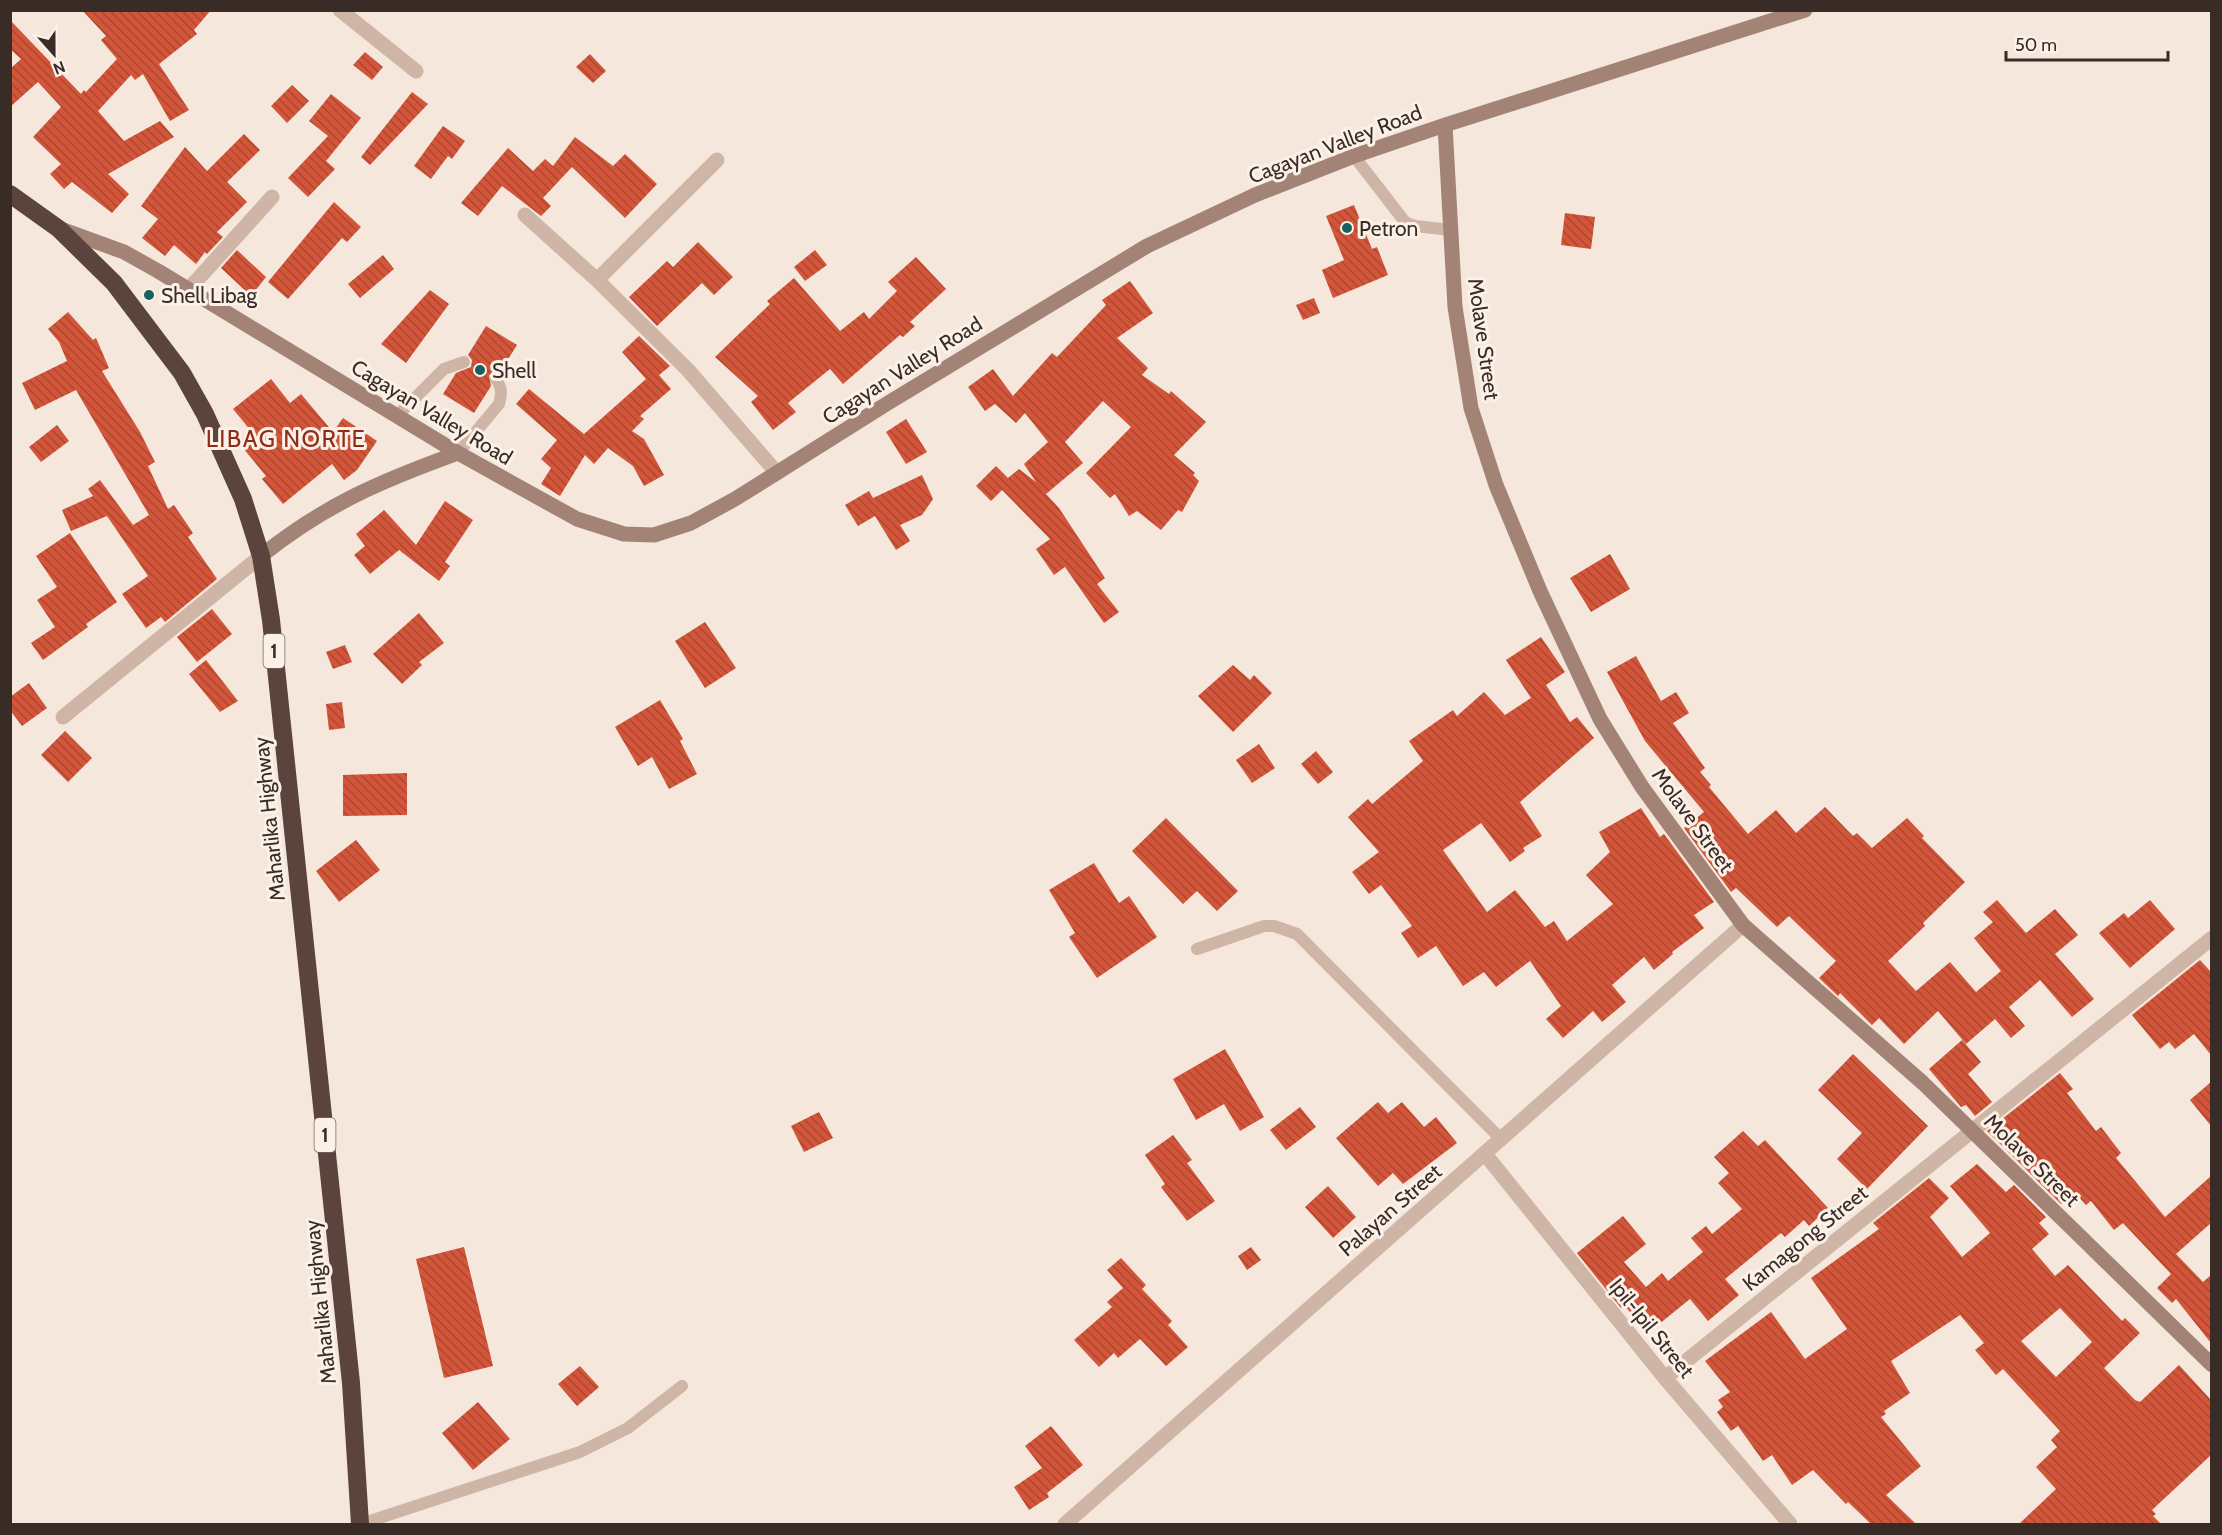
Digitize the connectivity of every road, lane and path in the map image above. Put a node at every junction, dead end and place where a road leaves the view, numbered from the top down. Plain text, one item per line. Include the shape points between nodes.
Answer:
1 (340, 10) edge
2 (1805, 10) edge
3 (416, 71) dead end
4 (1445, 125) junction
5 (1354, 156) junction
6 (717, 160) dead end
7 (10, 194) edge
8 (272, 197) dead end
9 (525, 215) dead end
10 (59, 229) junction
11 (1451, 230) junction
12 (597, 280) junction
13 (189, 289) junction
14 (464, 362) dead end
15 (496, 378) dead end
16 (397, 416) junction
17 (458, 453) junction
18 (777, 473) junction
19 (261, 556) junction
20 (63, 717) dead end
21 (1743, 925) junction
22 (2211, 938) edge
23 (1197, 949) dead end
24 (1970, 1130) junction
25 (1502, 1140) junction
26 (1485, 1154) junction
27 (2211, 1365) edge
28 (1665, 1378) junction
29 (682, 1386) dead end
30 (360, 1524) edge
31 (1065, 1524) edge
32 (1790, 1524) edge

1 - 3 street
2 - 4 main road, Cagayan Valley Road
4 - 5 main road, Cagayan Valley Road
4 - 11 main road, Molave Street
5 - 11 lane via 1404,222
5 - 18 main road, Cagayan Valley Road via 1256,195 1147,246
6 - 12 street
7 - 10 highway, Maharlika Highway / 1
8 - 13 street
9 - 12 street
10 - 13 main road, Cagayan Valley Road via 124,252
10 - 19 highway, Maharlika Highway / 1 via 114,283 182,373 243,499
11 - 21 main road, Molave Street via 1455,307 1471,408 1496,485 1540,591 1600,719 1642,787
12 - 18 street via 688,370
13 - 16 main road, Cagayan Valley Road
14 - 16 lane via 444,369
15 - 17 lane via 501,385 499,404
16 - 17 main road, Cagayan Valley Road
17 - 18 main road, Cagayan Valley Road via 577,519 624,534 654,535 691,524
17 - 19 main road via 382,480 289,534
19 - 20 street
19 - 30 highway, Maharlika Highway / 1 via 271,620 351,1383
21 - 24 main road, Molave Street via 1923,1083
21 - 25 street, Palayan Street
22 - 24 street, Kamagong Street
23 - 25 lane via 1264,926 1297,934
24 - 27 main road, Molave Street
24 - 28 street, Kamagong Street
25 - 26 street, Palayan Street
26 - 28 street, Ipil-Ipil Street
26 - 31 street, Palayan Street
28 - 32 street, Ipil-Ipil Street
29 - 30 lane via 628,1428 580,1452

